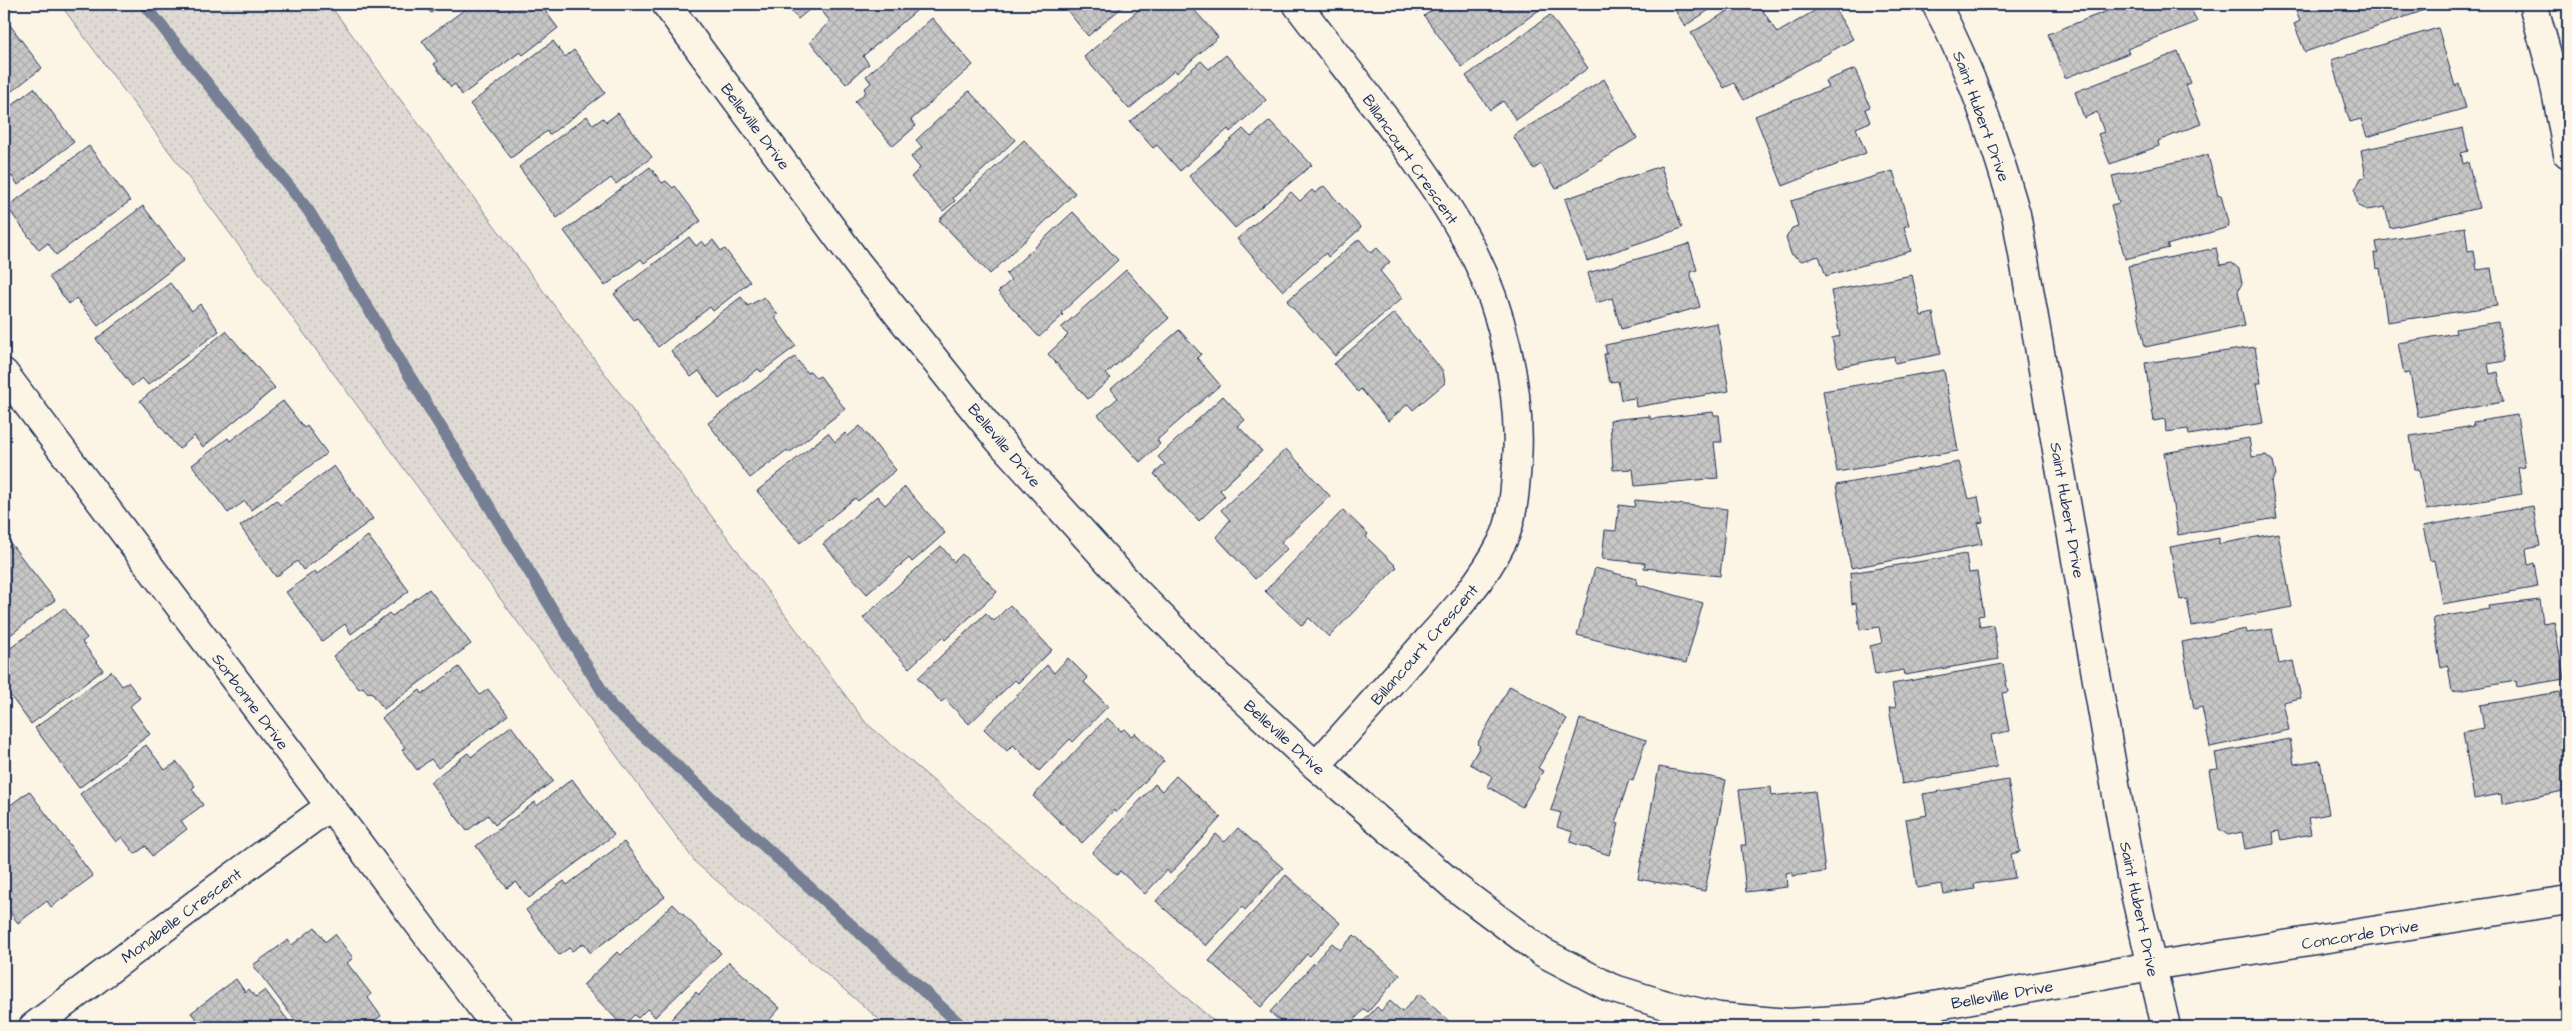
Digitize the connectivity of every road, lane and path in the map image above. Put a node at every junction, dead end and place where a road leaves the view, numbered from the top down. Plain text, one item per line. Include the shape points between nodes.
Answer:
1 (666, 4) edge
2 (1297, 4) edge
3 (1936, 4) edge
4 (2533, 4) edge
5 (2568, 154) edge
6 (4, 373) edge
7 (1316, 766) junction
8 (330, 806) junction
9 (2568, 900) edge
10 (2151, 966) junction
11 (33, 1027) edge
12 (499, 1027) edge
13 (2166, 1027) edge

1 - 7 street, Belleville Drive via 858,264 998,439 1143,598 1221,678
2 - 7 street, Billancourt Crescent via 1435,188 1466,239 1491,297 1510,363 1519,442 1515,495 1504,540 1475,587
3 - 10 street, Saint Hubert Drive via 1977,97 2016,214 2131,876
4 - 5 street
6 - 8 street, Sorbonne Drive
7 - 10 street, Belleville Drive via 1455,887 1542,952 1611,988 1666,1005 1719,1017 1789,1023 1868,1018
8 - 11 street, Monabelle Crescent
8 - 12 street, Sorbonne Drive
9 - 10 street, Concorde Drive
10 - 13 street, Saint Hubert Drive

